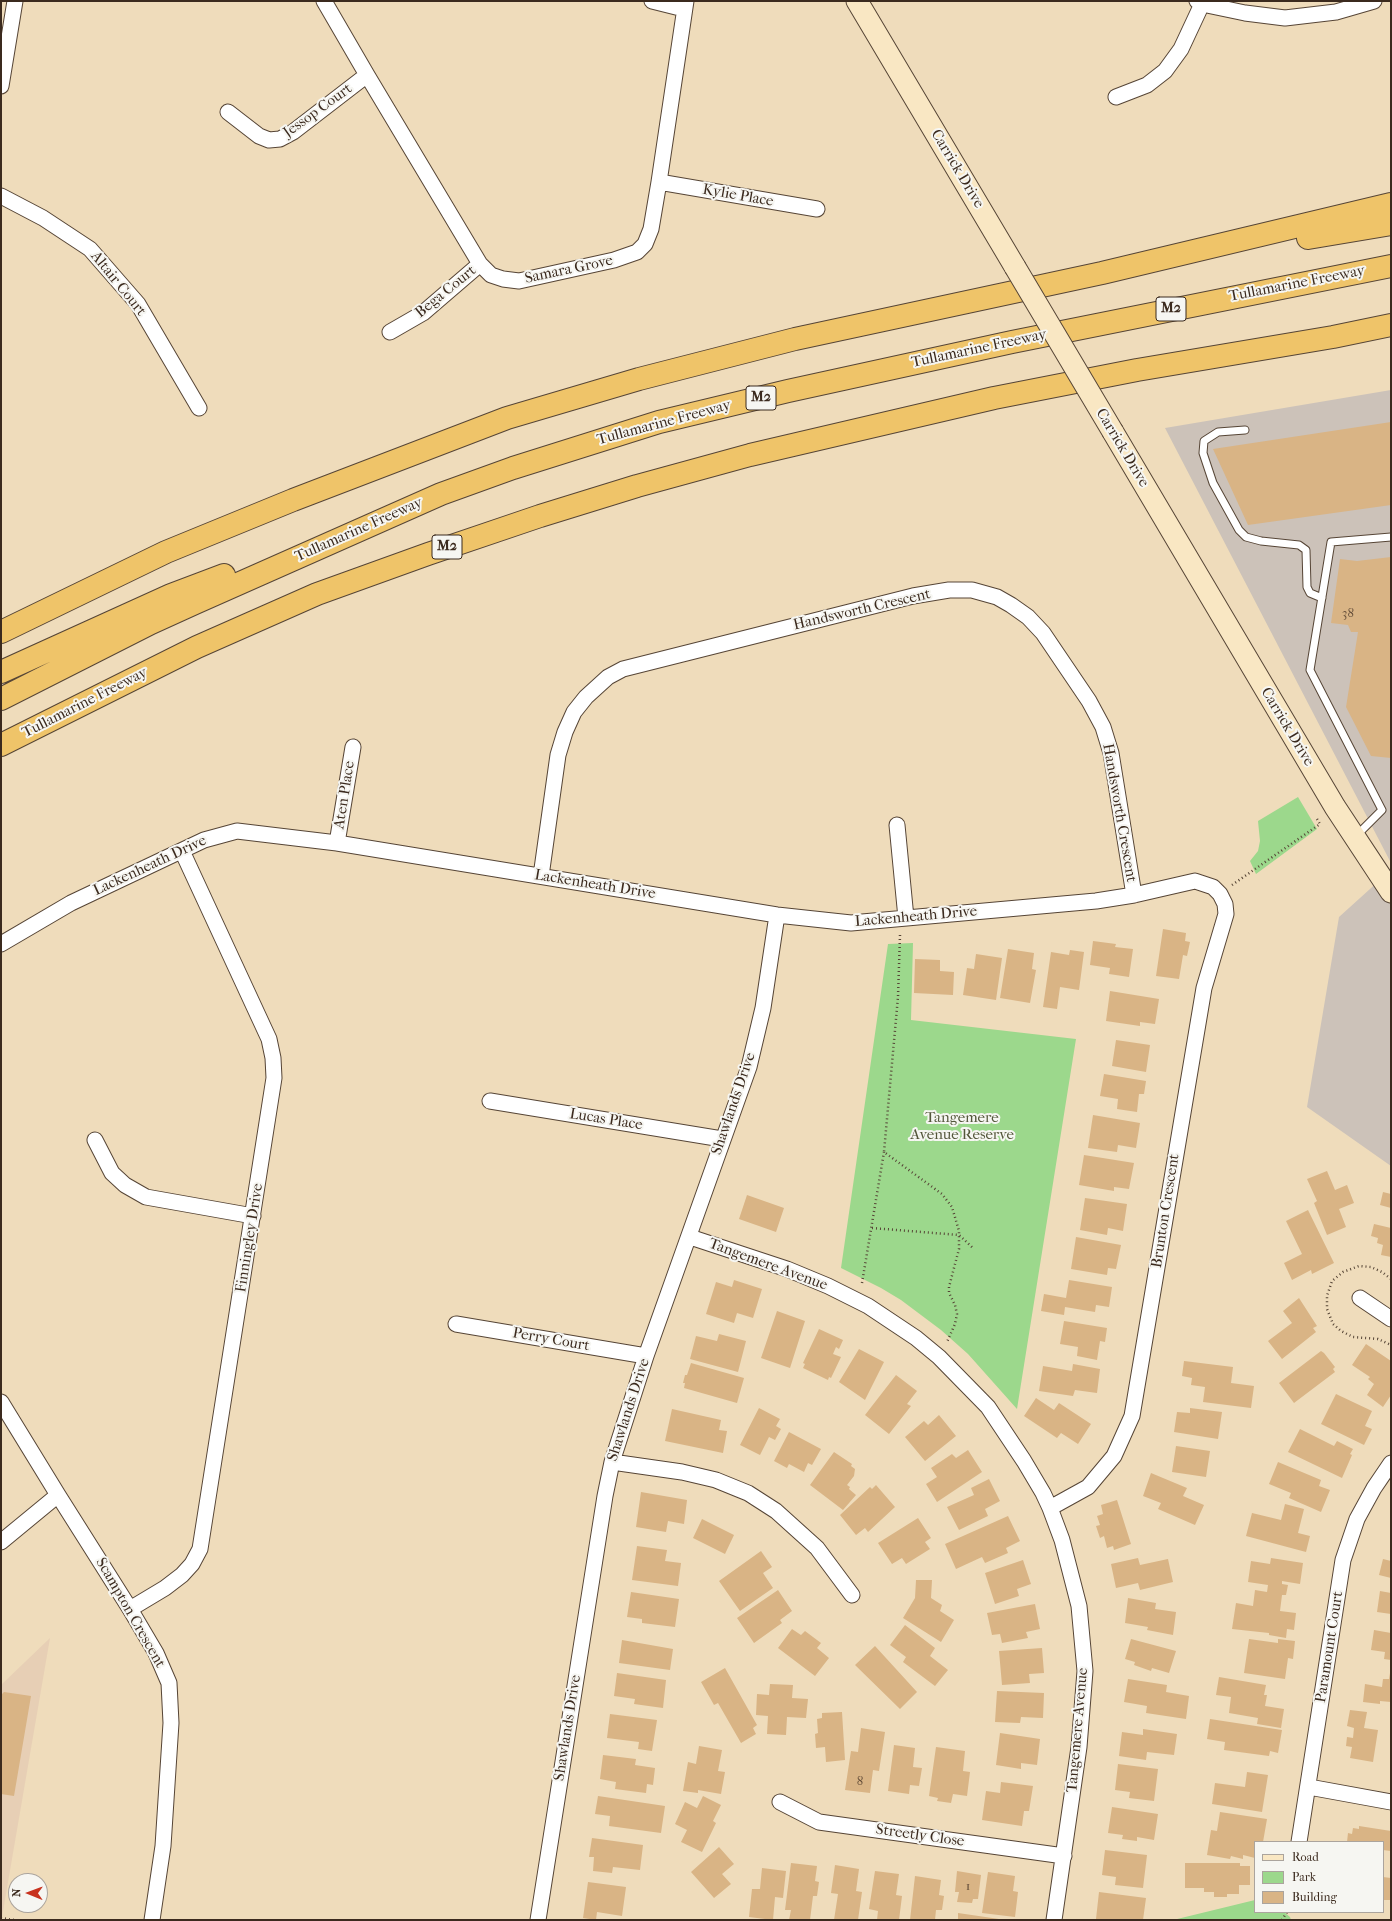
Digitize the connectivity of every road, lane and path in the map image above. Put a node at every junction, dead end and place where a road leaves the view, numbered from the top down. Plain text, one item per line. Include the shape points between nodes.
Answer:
1 (15, 1) edge
2 (324, 1) edge
3 (652, 1) edge
4 (857, 1) edge
5 (1374, 1) edge
6 (1200, 2) edge
7 (685, 5) edge
8 (4, 48) edge
9 (367, 75) junction
10 (1, 86) edge
11 (1116, 97) dead end
12 (228, 112) dead end
13 (659, 182) junction
14 (1, 196) edge
15 (1391, 204) edge
16 (817, 209) dead end
17 (1391, 224) edge
18 (480, 264) junction
19 (1391, 266) edge
20 (1102, 273) junction
21 (1391, 326) edge
22 (390, 332) dead end
23 (199, 408) dead end
24 (1245, 430) dead end
25 (440, 494) junction
26 (1391, 537) edge
27 (1322, 598) junction
28 (1, 632) edge
29 (1, 672) edge
30 (1, 699) edge
31 (1, 745) edge
32 (353, 747) dead end
33 (1335, 807) junction
34 (897, 825) dead end
35 (1355, 838) junction
36 (337, 843) junction
37 (182, 851) junction
38 (541, 876) junction
39 (1216, 891) junction
40 (1391, 892) edge
41 (1134, 895) junction
42 (777, 915) junction
43 (902, 919) junction
44 (1, 944) edge
45 (490, 1101) dead end
46 (722, 1139) junction
47 (95, 1140) dead end
48 (884, 1152) junction
49 (253, 1216) junction
50 (872, 1228) junction
51 (959, 1235) junction
52 (690, 1237) junction
53 (972, 1248) dead end
54 (862, 1283) dead end
55 (1360, 1298) dead end
56 (1391, 1319) edge
57 (456, 1324) dead end
58 (646, 1356) junction
59 (939, 1357) junction
60 (1, 1402) edge
61 (612, 1462) junction
62 (1391, 1464) edge
63 (58, 1495) junction
64 (1050, 1508) junction
65 (1, 1542) edge
66 (852, 1595) dead end
67 (130, 1609) junction
68 (1309, 1787) junction
69 (780, 1802) dead end
70 (1391, 1802) edge
71 (1300, 1841) edge
72 (1064, 1856) junction
73 (1, 1918) edge
74 (14, 1920) edge
75 (152, 1920) edge
76 (538, 1920) edge
77 (1054, 1920) edge

1 - 8 street
2 - 9 street, Samara Grove
3 - 7 street
4 - 33 street, Carrick Drive, bridge
5 - 6 street via 1336,12 1285,18 1244,13
6 - 11 street via 1180,49 1165,71 1148,85
7 - 13 street, Samara Grove
8 - 10 street
9 - 12 street, Jessop Court via 280,139 269,140 259,136
9 - 18 street, Samara Grove
13 - 16 street, Kylie Place
13 - 18 street, Samara Grove via 651,229 645,244 637,252 614,260 519,281 491,275
14 - 23 street, Altair Court via 43,218 90,249 138,304
15 - 20 highway
17 - 20 highway
18 - 22 street, Bega Court via 423,314
19 - 25 highway, Tullamarine Freeway / M2 via 1012,342 674,419 513,468
20 - 28 highway via 795,339 639,379 507,418 300,497 166,552
21 - 31 highway, Tullamarine Freeway / M2 via 1137,370 994,398 750,455 630,488 443,549 317,594 196,647
24 - 27 lane via 1218,432 1204,441 1203,453 1213,483 1239,530 1246,537 1299,545 1306,550 1307,587 1310,593
25 - 29 highway via 171,595
25 - 30 highway, Tullamarine Freeway / M2 via 151,623
26 - 27 lane via 1331,542
27 - 35 lane via 1310,670 1382,810
32 - 36 street, Aten Place
33 - 35 street, Carrick Drive
33 - 39 path via 1317,818 1320,824
34 - 43 street
35 - 40 street, Carrick Drive
36 - 37 street, Lackenheath Drive via 237,831 204,840
36 - 38 street, Lackenheath Drive
37 - 44 street, Lackenheath Drive via 71,903
37 - 49 street, Finningley Drive via 258,1012 269,1039 273,1058 274,1078
38 - 41 street, Handsworth Crescent via 558,755 565,732 574,712 608,677 623,669 913,596 949,590 972,590 997,597 1011,605 1043,633 1089,701 1103,727 1111,753
38 - 42 street, Lackenheath Drive
39 - 41 street, Lackenheath Drive via 1195,881
39 - 64 street, Brunton Crescent via 1225,904 1226,914 1204,988 1132,1416 1114,1456 1088,1487
41 - 43 street, Lackenheath Drive via 1096,901
42 - 43 street, Lackenheath Drive via 851,923
42 - 46 street, Shawlands Drive via 763,1008 749,1067
43 - 48 path via 898,997
45 - 46 street, Lucas Place
46 - 52 street, Shawlands Drive
47 - 49 street via 112,1173 125,1185 146,1197
48 - 50 path
48 - 51 path via 942,1194 952,1207
49 - 67 street, Finningley Drive via 200,1549 182,1575
50 - 51 path
50 - 54 path
51 - 53 path
51 - 59 path via 959,1249 949,1287 949,1293 956,1305 955,1324
52 - 58 street, Shawlands Drive
52 - 59 street, Tangemere Avenue via 787,1269 828,1286 868,1306 916,1338
55 - 56 street
57 - 58 street, Perry Court
58 - 61 street, Shawlands Drive
59 - 64 street, Tangemere Avenue via 988,1407 1024,1461
60 - 63 street, Scampton Crescent
61 - 66 street via 682,1472 716,1480 748,1493 776,1510 817,1548
61 - 76 street, Shawlands Drive via 603,1504
62 - 68 street, Paramount Court via 1356,1519 1343,1560
63 - 65 street
63 - 67 street, Scampton Crescent
64 - 72 street, Tangemere Avenue via 1062,1540 1079,1606 1085,1671 1082,1729
67 - 75 street, Scampton Crescent via 156,1653 169,1683 171,1723 163,1839
68 - 70 street
68 - 71 street, Paramount Court
69 - 72 street, Streetly Close via 818,1822
72 - 77 street, Tangemere Avenue
73 - 74 path

